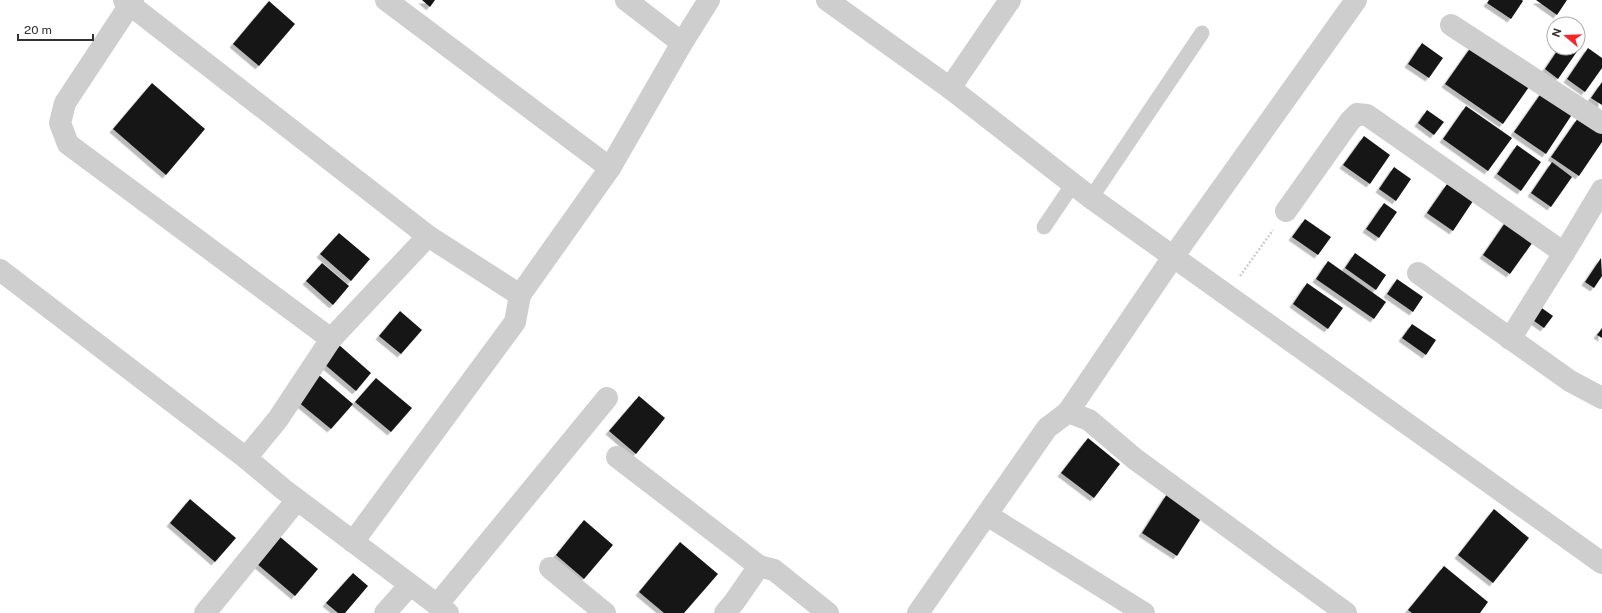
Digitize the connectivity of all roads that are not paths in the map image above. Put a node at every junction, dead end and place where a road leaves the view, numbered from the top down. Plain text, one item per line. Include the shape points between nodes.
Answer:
1 (386, 0) edge
2 (626, 0) edge
3 (709, 0) edge
4 (827, 0) edge
5 (1010, 0) edge
6 (1356, 0) edge
7 (129, 1) edge
8 (1451, 25) dead end
9 (1202, 33) dead end
10 (682, 43) junction
11 (950, 88) junction
12 (1602, 123) edge
13 (610, 168) junction
14 (1073, 184) junction
15 (1602, 190) edge
16 (1091, 198) junction
17 (1286, 211) road end
18 (1044, 227) dead end
19 (428, 236) junction
20 (1564, 253) junction
21 (1173, 257) junction
22 (0, 270) edge
23 (1418, 273) dead end
24 (520, 295) junction
25 (1510, 338) junction
26 (332, 339) junction
27 (607, 398) dead end
28 (1602, 398) edge
29 (1068, 412) junction
30 (617, 457) dead end
31 (246, 458) junction
32 (297, 500) junction
33 (987, 515) junction
34 (353, 542) junction
35 (1602, 563) edge
36 (759, 566) junction
37 (550, 568) dead end
38 (410, 585) junction
39 (442, 609) edge
40 (205, 613) edge
41 (385, 613) edge
42 (605, 613) edge
43 (725, 613) edge
44 (828, 613) edge
45 (918, 613) edge
46 (1144, 613) edge
47 (1346, 613) edge

1 - 13 street
2 - 10 street
3 - 10 street
4 - 11 street
5 - 11 street
6 - 21 street
7 - 19 street
7 - 26 street via 65,103 60,123 68,144
8 - 12 street
9 - 16 lane
10 - 13 street
11 - 14 street
13 - 24 street
14 - 16 street
14 - 18 lane
15 - 20 street
16 - 21 street
17 - 20 street via 1350,121 1357,114 1367,114
19 - 24 street
19 - 26 street
20 - 25 street
21 - 29 street
21 - 35 street
22 - 31 street
23 - 25 street
24 - 34 street via 515,322
25 - 28 street via 1570,381
26 - 31 street via 278,419
27 - 39 street
29 - 33 street via 1047,428
29 - 47 street via 1089,420 1135,458
30 - 36 street
31 - 32 street
32 - 34 street
32 - 40 street
33 - 45 street
33 - 46 street
34 - 38 street
36 - 43 street
36 - 44 street via 774,570
37 - 42 street
38 - 39 street
38 - 41 street

